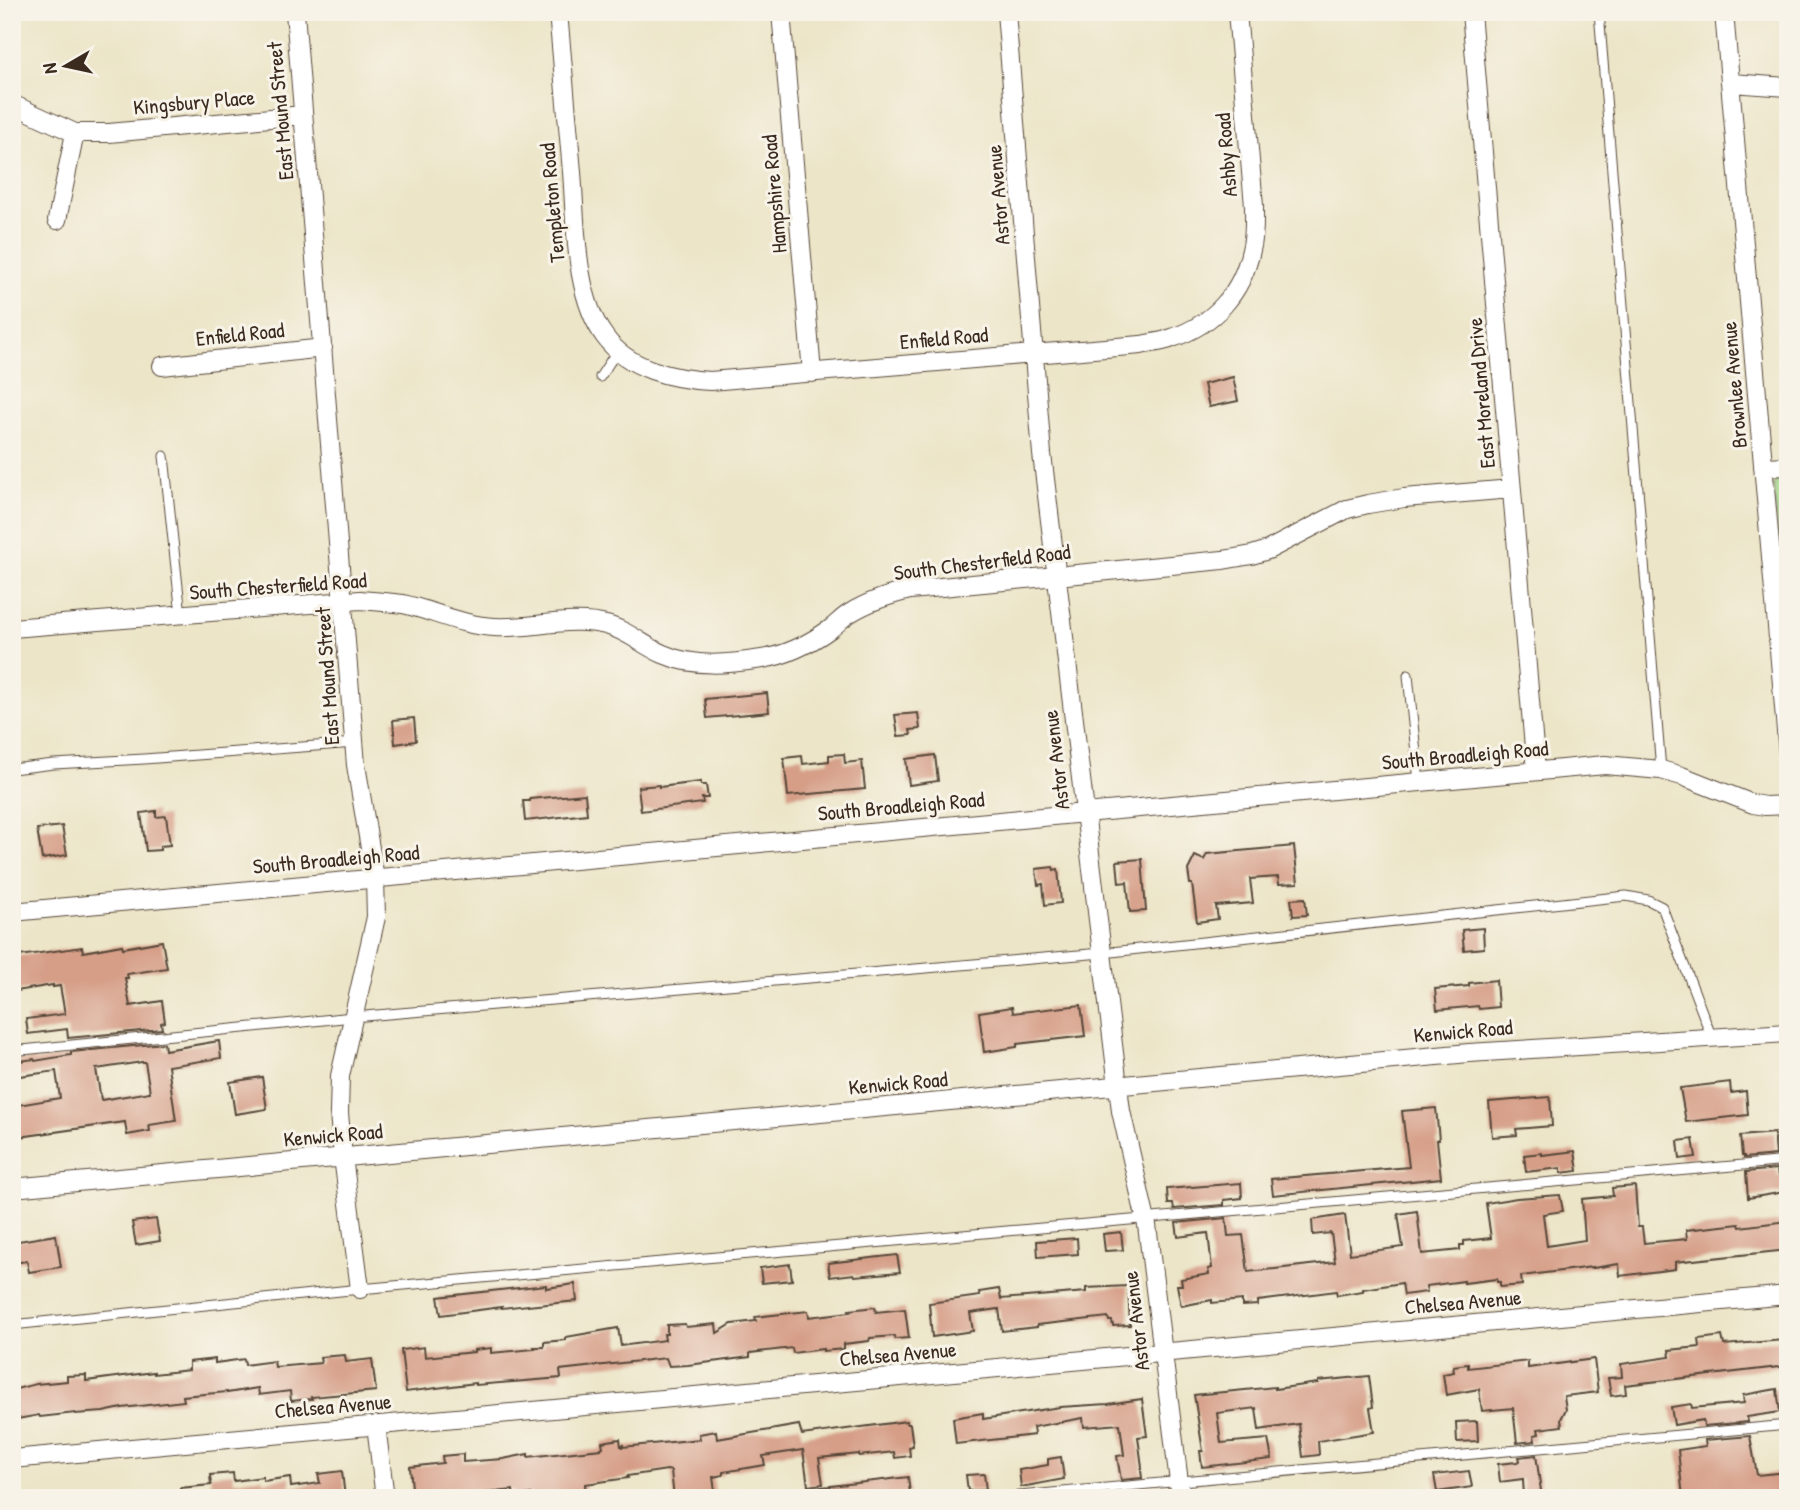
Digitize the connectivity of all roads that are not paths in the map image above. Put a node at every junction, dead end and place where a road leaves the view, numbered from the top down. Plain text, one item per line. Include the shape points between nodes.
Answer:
1 (295, 12) edge
2 (558, 12) edge
3 (781, 12) edge
4 (1006, 12) edge
5 (1237, 12) edge
6 (1471, 12) edge
7 (1599, 12) edge
8 (1724, 12) edge
9 (1731, 83) junction
10 (1788, 87) edge
11 (12, 104) edge
12 (303, 115) junction
13 (75, 133) junction
14 (57, 220) dead end
15 (1235, 291) joint
16 (323, 348) junction
17 (617, 352) junction
18 (1034, 354) junction
19 (162, 366) dead end
20 (642, 366) joint
21 (812, 373) junction
22 (600, 377) dead end
23 (164, 456) dead end
24 (1788, 466) edge
25 (1763, 467) junction
26 (1512, 489) junction
27 (1057, 576) junction
28 (344, 602) junction
29 (181, 615) junction
30 (12, 628) edge
31 (1408, 676) dead end
32 (355, 743) junction
33 (1788, 754) edge
34 (12, 769) edge
35 (1661, 770) junction
36 (1536, 771) junction
37 (1419, 782) junction
38 (1788, 806) edge
39 (1085, 812) junction
40 (376, 878) junction
41 (12, 912) edge
42 (1102, 953) junction
43 (353, 1017) junction
44 (1788, 1033) edge
45 (1712, 1038) junction
46 (12, 1051) edge
47 (1118, 1085) junction
48 (343, 1157) junction
49 (1788, 1161) edge
50 (12, 1188) edge
51 (1146, 1220) junction
52 (360, 1289) junction
53 (1788, 1295) edge
54 (12, 1325) edge
55 (1163, 1353) junction
56 (376, 1425) junction
57 (1788, 1425) edge
58 (12, 1459) edge
59 (1180, 1489) edge
60 (385, 1498) edge
61 (998, 1498) edge

1 - 12 street, East Mound Street
2 - 17 street, Templeton Road via 580,269 590,312
3 - 21 street, Hampshire Road
4 - 18 street, Astor Avenue
5 - 15 street, Ashby Road via 1254,228
6 - 26 street, East Moreland Drive
7 - 35 lane
8 - 9 street, Brownlee Avenue
9 - 10 street
9 - 25 street, Brownlee Avenue
11 - 13 street, Kingsbury Place
12 - 13 street, Kingsbury Place
12 - 16 street, East Mound Street
13 - 14 street
15 - 18 street, Enfield Road via 1209,320 1171,339
16 - 19 street, Enfield Road
16 - 28 street, East Mound Street
17 - 20 street, Templeton Road
17 - 22 lane
18 - 21 street, Enfield Road
18 - 27 street, Astor Avenue
20 - 21 street, Enfield Road via 674,377 710,381
23 - 29 lane
24 - 25 street
25 - 33 street, Brownlee Avenue
26 - 27 street, South Chesterfield Road via 1404,498 1347,509 1252,555
26 - 36 street, East Moreland Drive
27 - 28 street, South Chesterfield Road via 910,590 867,603 792,651 766,659 709,664 662,654 608,625 472,625 402,604
27 - 39 street, Astor Avenue
28 - 29 street, South Chesterfield Road
28 - 32 street, East Mound Street
29 - 30 street, South Chesterfield Road
31 - 37 lane
32 - 34 lane
32 - 40 street, East Mound Street
35 - 36 street, South Broadleigh Road via 1605,765
35 - 38 street, South Broadleigh Road via 1753,804
36 - 37 street, South Broadleigh Road
37 - 39 street, South Broadleigh Road
39 - 40 street, South Broadleigh Road
39 - 42 street, Astor Avenue
40 - 41 street, South Broadleigh Road
40 - 43 street, East Mound Street via 376,917
42 - 43 lane
42 - 45 lane via 1626,896 1662,907
42 - 47 street, Astor Avenue
43 - 46 lane
43 - 48 street, East Mound Street via 340,1076
44 - 45 street, Kenwick Road
45 - 47 street, Kenwick Road via 1469,1053
47 - 48 street, Kenwick Road
47 - 51 street, Astor Avenue
48 - 50 street, Kenwick Road
48 - 52 street, East Mound Street
49 - 51 lane
51 - 52 lane
51 - 55 street, Astor Avenue
52 - 54 lane
53 - 55 street, Chelsea Avenue
55 - 56 street, Chelsea Avenue
55 - 59 street, Astor Avenue
56 - 58 street, Chelsea Avenue
56 - 60 street
57 - 59 lane
59 - 61 lane

